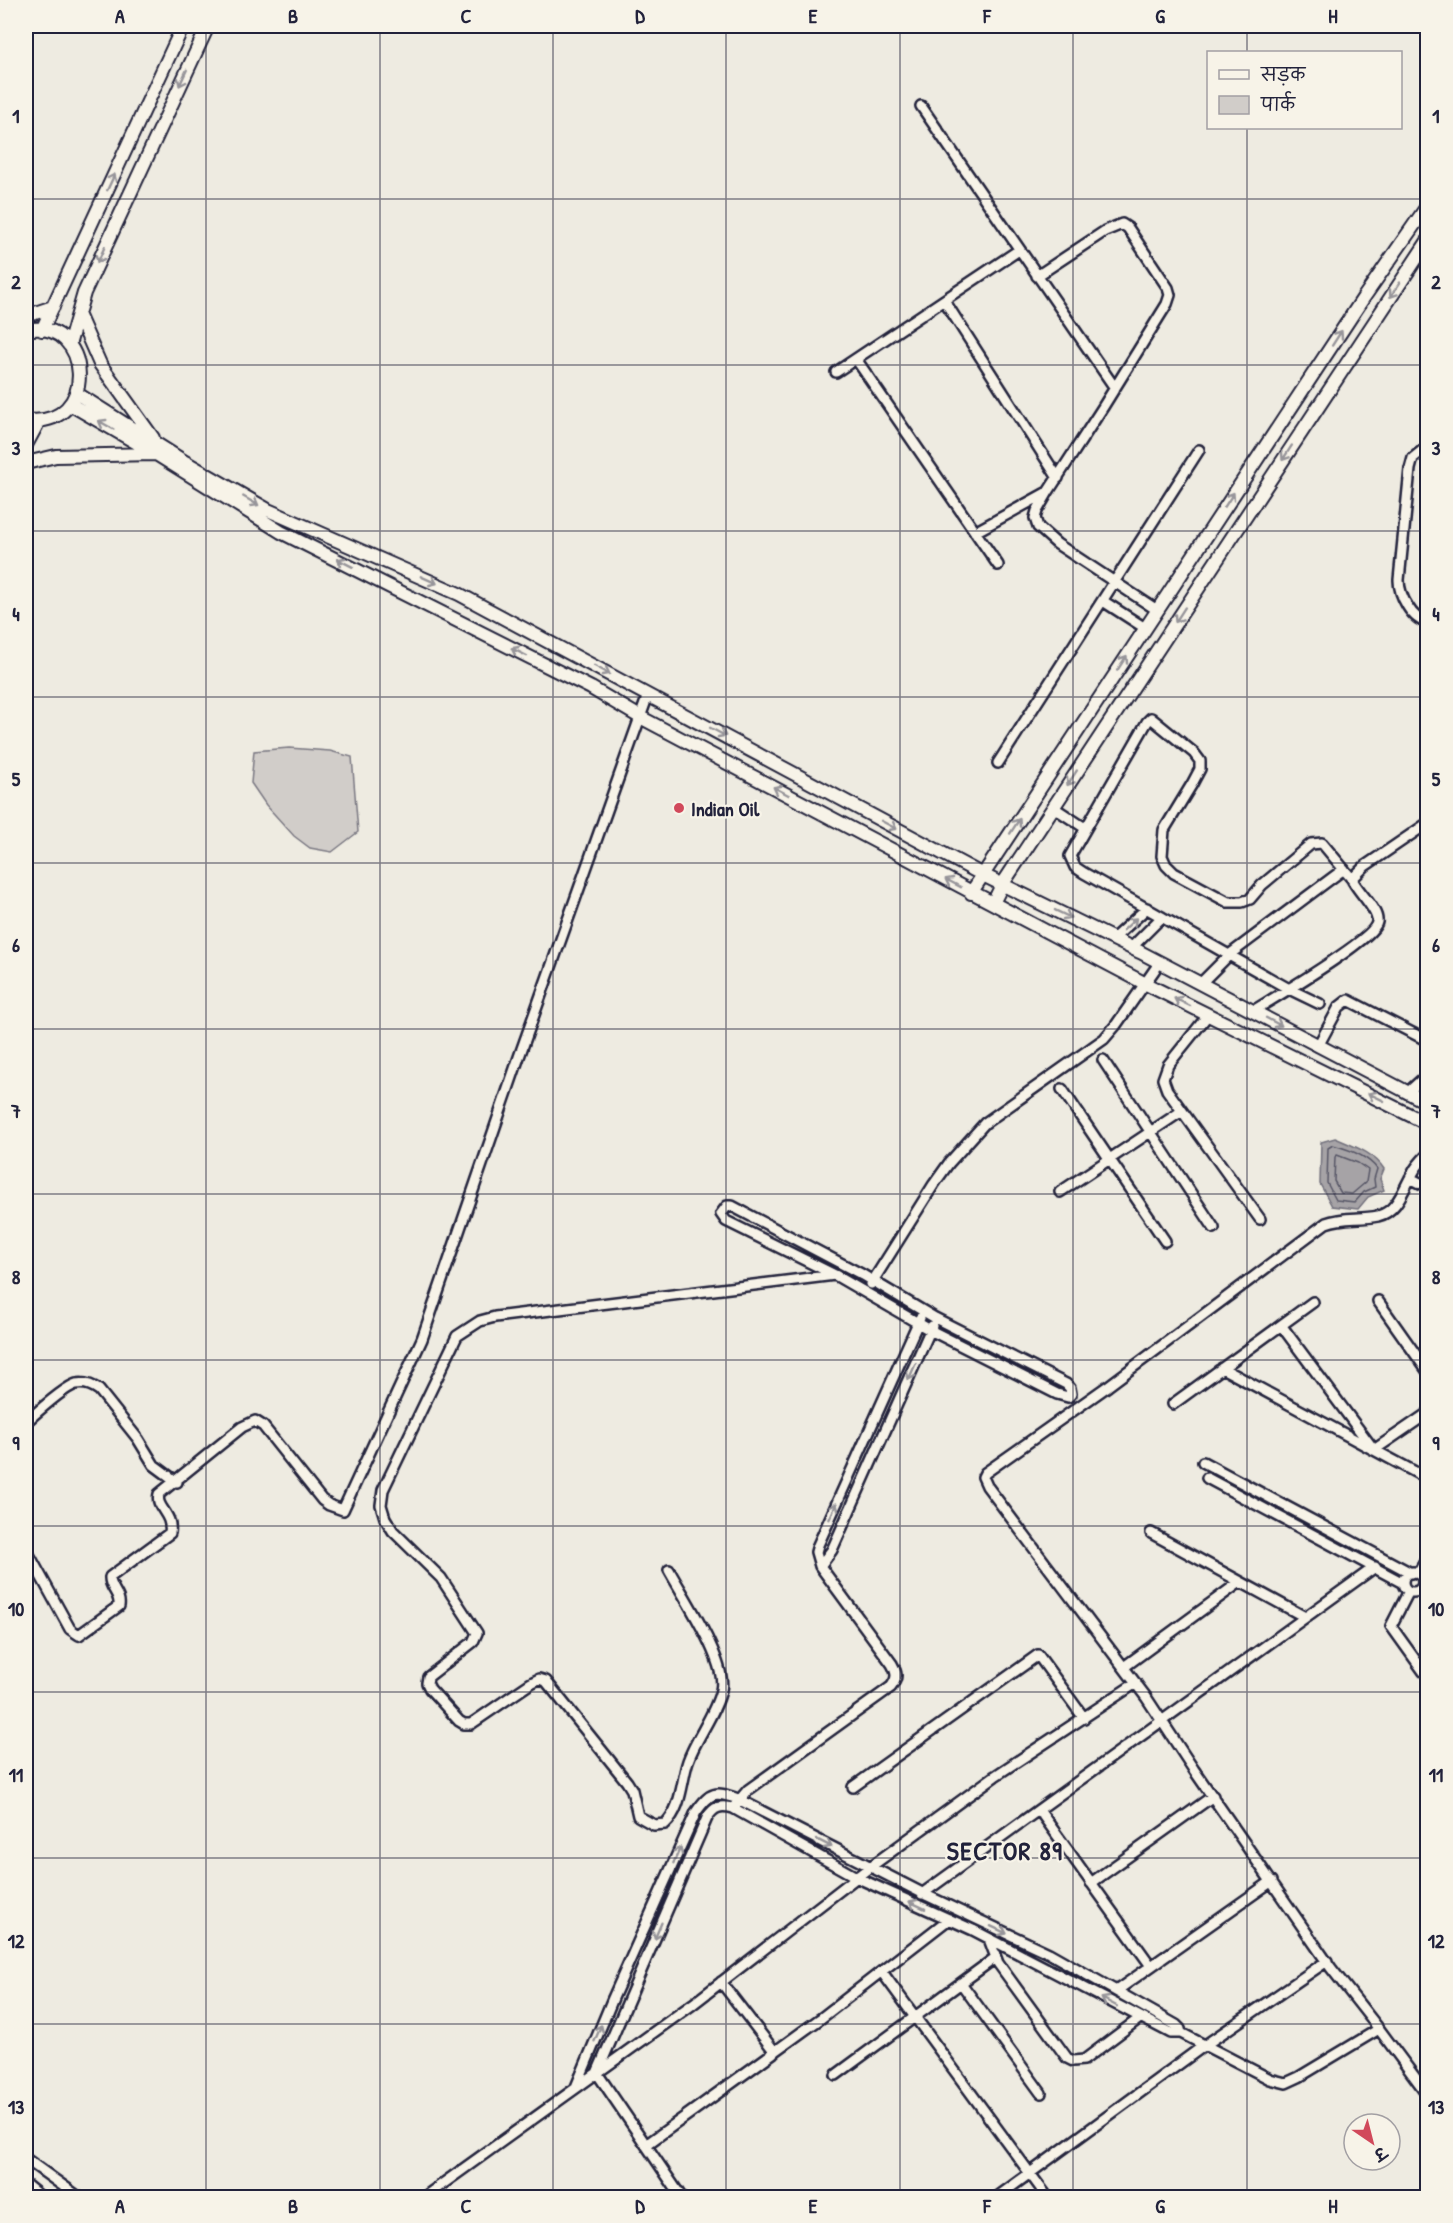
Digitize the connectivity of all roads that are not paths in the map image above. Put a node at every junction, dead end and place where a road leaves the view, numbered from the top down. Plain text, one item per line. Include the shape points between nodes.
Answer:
1 (183, 26) edge
2 (208, 26) edge
3 (921, 106) dead end
4 (1428, 205) edge
5 (1428, 242) edge
6 (1019, 250) junction
7 (1037, 276) junction
8 (944, 300) junction
9 (53, 307) junction
10 (78, 314) junction
11 (26, 316) edge
12 (26, 330) edge
13 (42, 330) junction
14 (69, 345) junction
15 (856, 359) junction
16 (836, 372) dead end
17 (1115, 388) junction
18 (76, 393) junction
19 (70, 404) junction
20 (26, 420) edge
21 (39, 421) junction
22 (26, 445) edge
23 (1428, 446) edge
24 (157, 449) junction
25 (1199, 450) dead end
26 (26, 463) edge
27 (1058, 478) junction
28 (1048, 492) junction
29 (975, 532) junction
30 (998, 566) dead end
31 (1115, 582) junction
32 (1103, 601) junction
33 (1157, 610) junction
34 (1428, 622) edge
35 (1145, 628) junction
36 (650, 696) junction
37 (642, 718) junction
38 (998, 763) dead end
39 (1053, 807) junction
40 (1428, 823) edge
41 (1085, 828) junction
42 (1344, 869) junction
43 (983, 875) junction
44 (1352, 879) junction
45 (1002, 885) junction
46 (971, 892) junction
47 (993, 903) junction
48 (1147, 908) junction
49 (1162, 917) junction
50 (1113, 939) junction
51 (1131, 948) junction
52 (1229, 954) junction
53 (1160, 962) junction
54 (1201, 983) junction
55 (1146, 984) junction
56 (1289, 989) junction
57 (1320, 1004) dead end
58 (1253, 1011) junction
59 (1208, 1015) junction
60 (1428, 1041) edge
61 (1318, 1046) junction
62 (1102, 1060) dead end
63 (1428, 1074) edge
64 (1062, 1089) dead end
65 (1407, 1093) junction
66 (1428, 1103) edge
67 (1182, 1111) junction
68 (1428, 1124) edge
69 (1151, 1132) junction
70 (1428, 1154) edge
71 (1110, 1159) junction
72 (1410, 1178) junction
73 (1428, 1187) edge
74 (1060, 1192) dead end
75 (1260, 1219) dead end
76 (1214, 1228) dead end
77 (1165, 1241) dead end
78 (834, 1275) junction
79 (874, 1282) junction
80 (866, 1292) junction
81 (1378, 1301) dead end
82 (1313, 1302) dead end
83 (923, 1311) junction
84 (935, 1318) junction
85 (918, 1323) junction
86 (1281, 1325) junction
87 (930, 1330) junction
88 (1222, 1368) junction
89 (1428, 1372) edge
90 (1173, 1404) dead end
91 (1428, 1413) edge
92 (26, 1422) edge
93 (1374, 1450) junction
94 (1203, 1462) dead end
95 (1207, 1478) dead end
96 (1428, 1479) edge
97 (177, 1482) junction
98 (1151, 1533) dead end
99 (26, 1549) edge
100 (1428, 1557) edge
101 (820, 1566) junction
102 (1375, 1567) junction
103 (669, 1570) dead end
104 (1420, 1577) edge
105 (1240, 1582) junction
106 (1403, 1583) junction
107 (1413, 1591) junction
108 (1428, 1597) edge
109 (1305, 1617) junction
110 (1124, 1667) junction
111 (1425, 1672) dead end
112 (1136, 1683) junction
113 (1084, 1718) junction
114 (1162, 1720) junction
115 (853, 1787) dead end
116 (710, 1796) junction
117 (1213, 1796) junction
118 (738, 1799) junction
119 (716, 1807) junction
120 (733, 1808) junction
121 (1038, 1810) junction
122 (870, 1867) junction
123 (858, 1878) junction
124 (1272, 1881) junction
125 (1091, 1883) junction
126 (922, 1893) junction
127 (949, 1919) junction
128 (989, 1939) junction
129 (995, 1958) junction
130 (1327, 1961) junction
131 (1151, 1966) junction
132 (882, 1972) junction
133 (721, 1982) junction
134 (961, 1983) junction
135 (1116, 1991) junction
136 (915, 2017) junction
137 (1140, 2018) junction
138 (1379, 2029) junction
139 (1181, 2033) junction
140 (1206, 2045) junction
141 (775, 2052) junction
142 (597, 2073) junction
143 (836, 2075) dead end
144 (576, 2087) junction
145 (1041, 2093) dead end
146 (1428, 2095) edge
147 (646, 2145) junction
148 (26, 2159) edge
149 (1030, 2174) junction
150 (26, 2186) edge
151 (42, 2198) edge
152 (80, 2198) edge
153 (423, 2198) edge
154 (682, 2198) edge
155 (996, 2198) edge
156 (1048, 2198) edge

9 -> 1 street
2 -> 10 street via 93,273
3 - 6 street
33 -> 4 street
5 -> 39 street
6 - 7 street
6 - 8 street
7 - 17 street
7 - 17 street via 1116,225 1128,228 1139,242 1170,295
8 - 15 street
8 - 27 street
9 - 11 street
9 - 13 street
10 - 14 street
10 - 24 street via 105,372
12 - 13 street
13 - 14 street
14 - 18 street via 79,364
15 - 16 street
15 - 29 street
17 - 27 street
18 - 19 street
18 - 24 street
19 - 21 street via 56,416
24 -> 19 street
20 - 21 street
21 - 22 street
23 - 34 street via 1413,458 1410,469 1399,580 1402,596 1417,618
24 - 26 street via 56,456
24 -> 36 street via 268,510 459,594
37 -> 24 street via 591,688 281,532
25 - 31 street
27 - 28 street
28 - 29 street
28 - 31 street via 1037,511 1038,527 1056,544
29 - 30 street
31 - 32 street
31 - 33 street
32 - 35 street
32 - 38 street
33 - 35 street
43 -> 35 street
36 - 37 street
36 -> 43 street
46 -> 37 street
37 - 97 street via 422,1339 343,1510 322,1500 255,1421 242,1427
39 - 41 street
39 - 45 street
40 - 44 street
41 - 42 street via 1152,718 1200,761 1200,769 1164,830 1162,856 1174,873 1228,902 1242,902 1311,844 1322,843
41 - 48 street via 1070,856 1075,867
42 - 44 street
42 - 52 street
43 - 45 street
43 - 46 street
44 - 56 street via 1377,915 1377,924
45 - 47 street
45 -> 50 street
46 - 47 street
47 - 55 street
48 - 49 street
50 -> 48 street
49 - 51 street
49 - 52 street
50 - 51 street
51 - 53 street
52 - 54 street
52 - 56 street
53 - 54 street
53 - 55 street
54 - 58 street
59 -> 55 street
55 - 79 street via 1104,1039 1009,1105 949,1162
56 - 57 street
56 - 58 street
58 -> 61 street
59 - 67 street via 1168,1065 1163,1079
68 -> 59 street
60 - 61 street via 1348,1000 1339,1007
61 - 65 street
62 - 69 street
63 - 65 street
64 - 71 street
65 - 66 street
67 - 69 street
67 - 75 street
69 - 71 street
69 - 76 street
70 - 72 street
71 - 74 street
71 - 77 street
72 - 73 street
72 - 110 street via 1390,1209 1379,1216 1340,1218 1326,1223 985,1473 984,1481
78 - 79 street via 726,1221 723,1210 732,1206
78 - 80 street
78 - 103 street via 495,1317 480,1321 457,1336 383,1490 381,1505 393,1531 441,1578 477,1633 473,1642 428,1677 430,1689 459,1721 471,1724 531,1683 546,1681 627,1782 638,1815 654,1825 665,1824 681,1795 688,1762 721,1692 723,1679
79 - 80 street
79 - 83 street
80 - 85 street
81 - 89 street
82 - 86 street
83 - 84 street
83 - 85 street
84 - 87 street
84 - 87 street via 1066,1384 1071,1394 1057,1394
85 - 87 street
101 -> 85 street via 818,1545
86 - 88 street
86 - 93 street
87 -> 101 street via 832,1550
88 - 90 street
88 - 93 street
91 - 93 street
92 - 97 street via 71,1386 91,1385 138,1439 154,1465
93 - 96 street
94 - 104 street
95 - 102 street
97 - 99 street via 158,1497 171,1520 170,1533 110,1576 120,1600 118,1606 79,1635 70,1629
98 - 105 street
100 - 104 street
101 - 118 street via 892,1664 897,1680
102 - 106 street
102 - 109 street
104 - 106 street via 1405,1576
104 - 107 street via 1422,1587
105 - 109 street
105 - 110 street
106 - 107 street
107 - 108 street
107 - 111 street via 1391,1626
109 - 114 street
110 - 112 street
112 - 113 street
112 - 114 street
113 - 115 street via 1038,1655
113 - 122 street via 995,1776
114 - 117 street
114 - 121 street
116 - 118 street via 722,1793
116 - 119 street
144 -> 116 street via 696,1812
117 - 124 street
117 - 125 street
118 - 120 street
118 -> 122 street
119 - 120 street
119 -> 142 street via 707,1818
120 - 123 street
121 - 125 street
121 - 126 street
122 - 123 street
122 - 126 street
127 -> 123 street
123 - 133 street
124 - 130 street
124 - 131 street
125 - 131 street
126 -> 135 street via 1048,1953
127 - 128 street
127 - 132 street
128 - 129 street
137 -> 128 street
129 - 134 street
129 - 137 street via 1073,2061 1084,2060
130 - 138 street
130 - 140 street
131 - 135 street
132 - 136 street
132 - 141 street
133 - 141 street
133 - 142 street
134 - 136 street
134 - 145 street
135 - 139 street via 1176,2025
136 - 143 street
136 - 149 street
137 - 139 street via 1171,2033
138 - 140 street via 1286,2083 1270,2079
138 - 146 street
139 - 140 street
140 - 149 street
141 - 147 street
142 - 144 street
142 - 147 street
144 - 153 street
147 - 154 street
148 - 152 street
149 - 155 street
149 - 156 street
150 - 151 street

